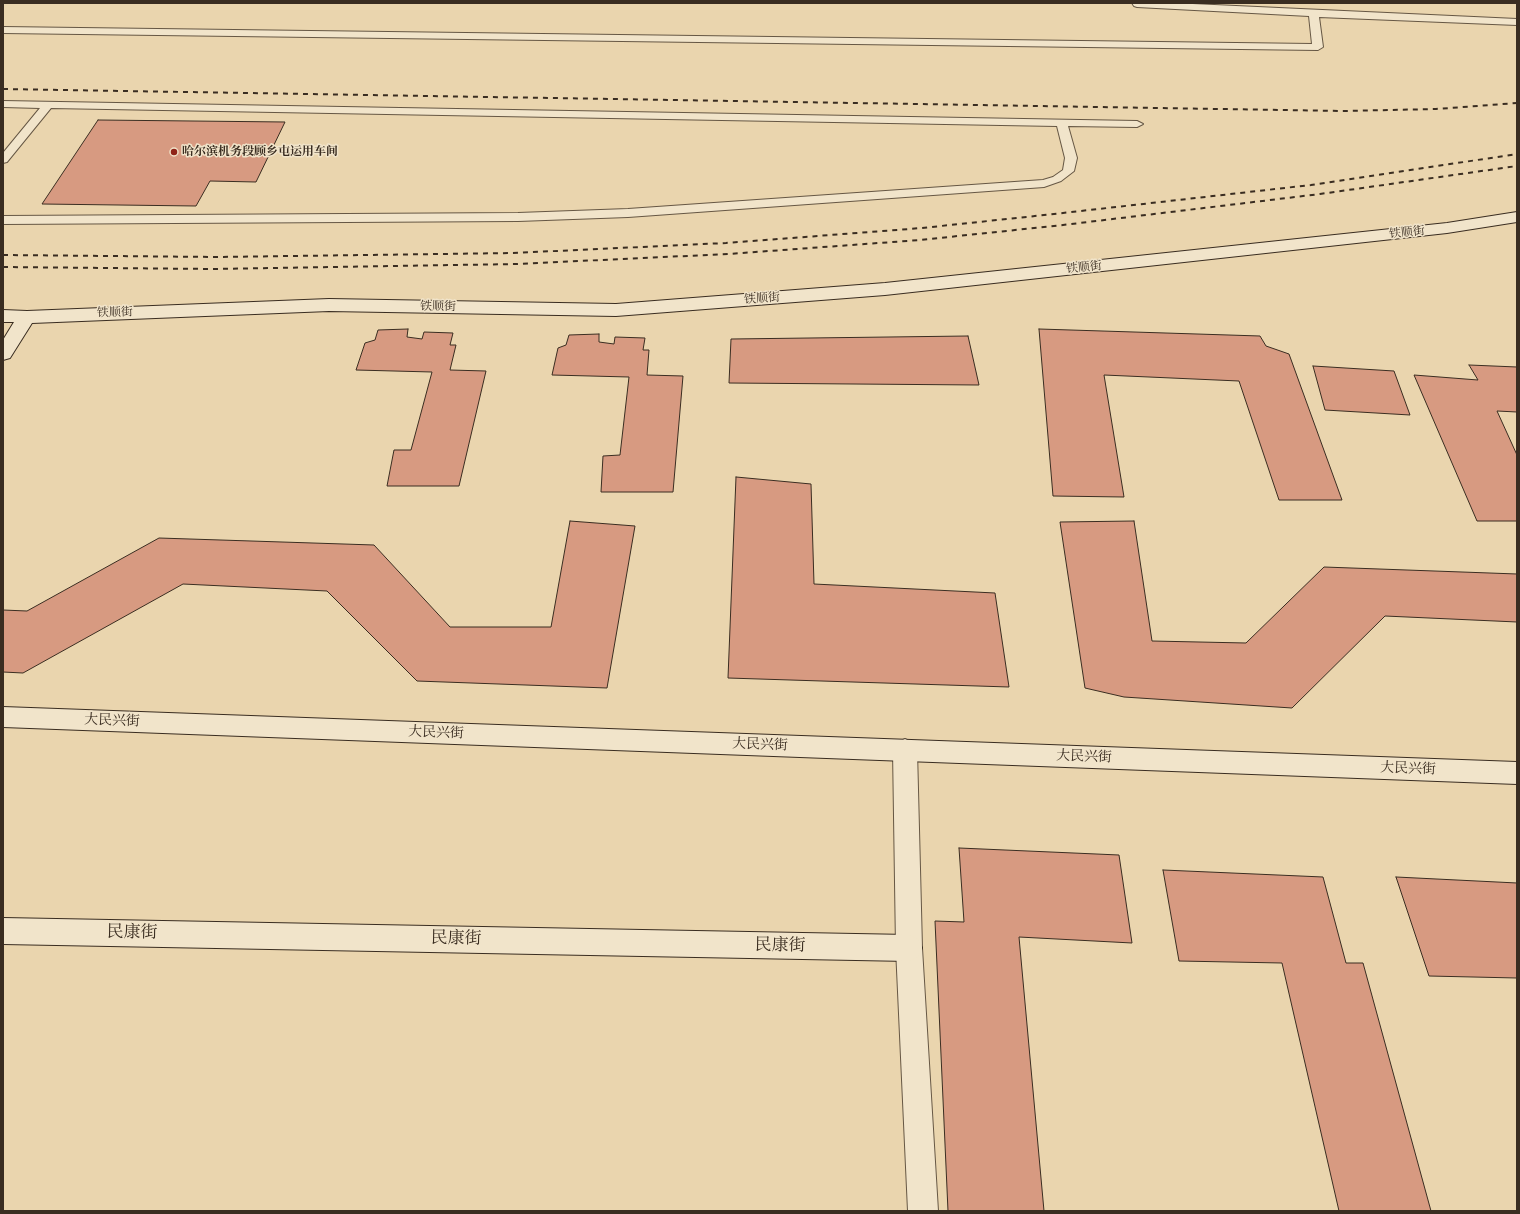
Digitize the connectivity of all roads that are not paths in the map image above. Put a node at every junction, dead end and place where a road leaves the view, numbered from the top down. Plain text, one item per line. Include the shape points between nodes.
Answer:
1 (1137, 3) edge
2 (1314, 14) junction
3 (1517, 22) edge
4 (3, 30) edge
5 (3, 104) edge
6 (48, 105) junction
7 (1062, 123) junction
8 (1137, 124) dead end
9 (3, 160) edge
10 (1517, 217) edge
11 (3, 220) edge
12 (3, 316) edge
13 (27, 317) junction
14 (3, 354) edge
15 (3, 717) edge
16 (905, 750) junction
17 (1517, 772) edge
18 (3, 931) edge
19 (910, 948) junction
20 (923, 1211) edge

1 - 2 lane
2 - 3 lane
2 - 4 lane via 1314,31 1318,47
5 - 6 lane
6 - 7 lane
6 - 9 lane
7 - 8 lane
7 - 11 lane via 1071,158 1068,171 1057,179 1044,183 628,213 518,217
10 - 13 street, 铁顺街 via 1447,228 885,289 616,310 329,305
12 - 13 street, 铁顺街
13 - 14 street
15 - 16 street, 大民兴街
16 - 17 street, 大民兴街
16 - 19 street
18 - 19 street, 民康街
19 - 20 street

